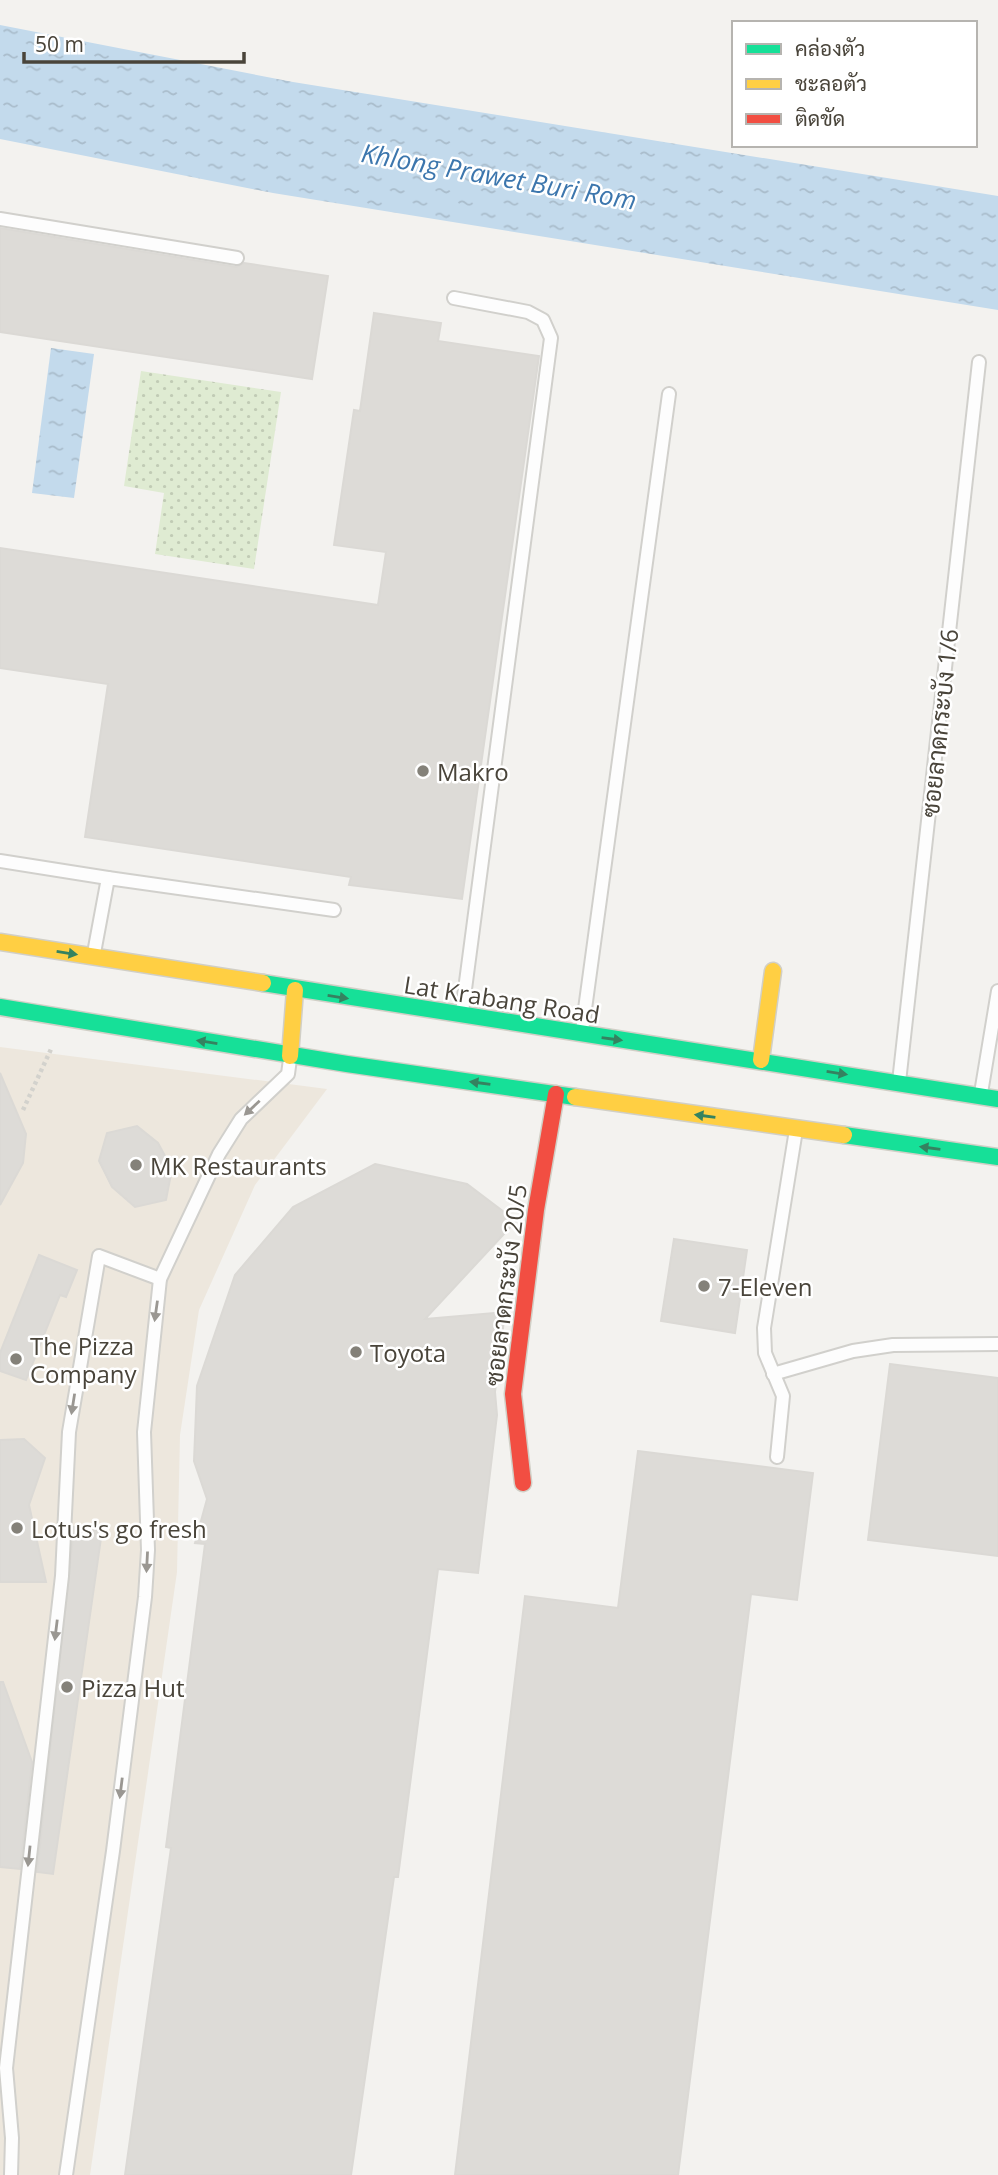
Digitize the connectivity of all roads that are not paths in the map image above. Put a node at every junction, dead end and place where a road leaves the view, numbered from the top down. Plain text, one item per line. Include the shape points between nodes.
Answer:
1 (0, 219) edge
2 (237, 258) dead end
3 (454, 298) dead end
4 (979, 362) dead end
5 (669, 394) dead end
6 (0, 861) edge
7 (108, 878) junction
8 (334, 910) dead end
9 (0, 942) edge
10 (93, 957) junction
11 (773, 971) dead end
12 (295, 990) junction
13 (998, 991) edge
14 (0, 1007) edge
15 (461, 1016) junction
16 (582, 1035) junction
17 (290, 1056) junction
18 (761, 1060) junction
19 (899, 1083) junction
20 (556, 1094) junction
21 (980, 1097) junction
22 (998, 1099) edge
23 (796, 1130) junction
24 (998, 1157) edge
25 (160, 1279) junction
26 (998, 1344) edge
27 (773, 1374) junction
28 (777, 1457) dead end
29 (523, 1483) dead end
30 (11, 2175) edge
31 (66, 2175) edge

1 - 2 lane
3 - 15 lane via 528,313 543,320 551,338
4 - 19 lane, ซอยลาดกระบัง 1/6
5 - 16 lane
6 - 7 lane
7 - 8 lane
7 - 10 lane
9 -> 10 main road, Lat Krabang Road
10 - 12 main road, Lat Krabang Road
11 - 18 main road
12 -> 15 main road, Lat Krabang Road
12 - 17 main road
13 - 21 lane
17 -> 14 main road
15 - 16 main road, Lat Krabang Road
16 -> 18 main road, Lat Krabang Road
20 -> 17 main road
17 -> 25 lane via 288,1074 242,1119 219,1154
18 -> 19 main road, Lat Krabang Road
19 - 21 main road, Lat Krabang Road
23 -> 20 main road
20 - 29 main road, ซอยลาดกระบัง 20/5 via 513,1394
21 - 22 main road, Lat Krabang Road
24 -> 23 main road
23 - 27 lane via 764,1328 765,1353
25 -> 30 lane via 99,1256 69,1433 62,1576 6,2068
25 -> 31 lane via 144,1432 145,1597
26 - 27 lane via 893,1345 853,1351
27 - 28 lane via 783,1405

